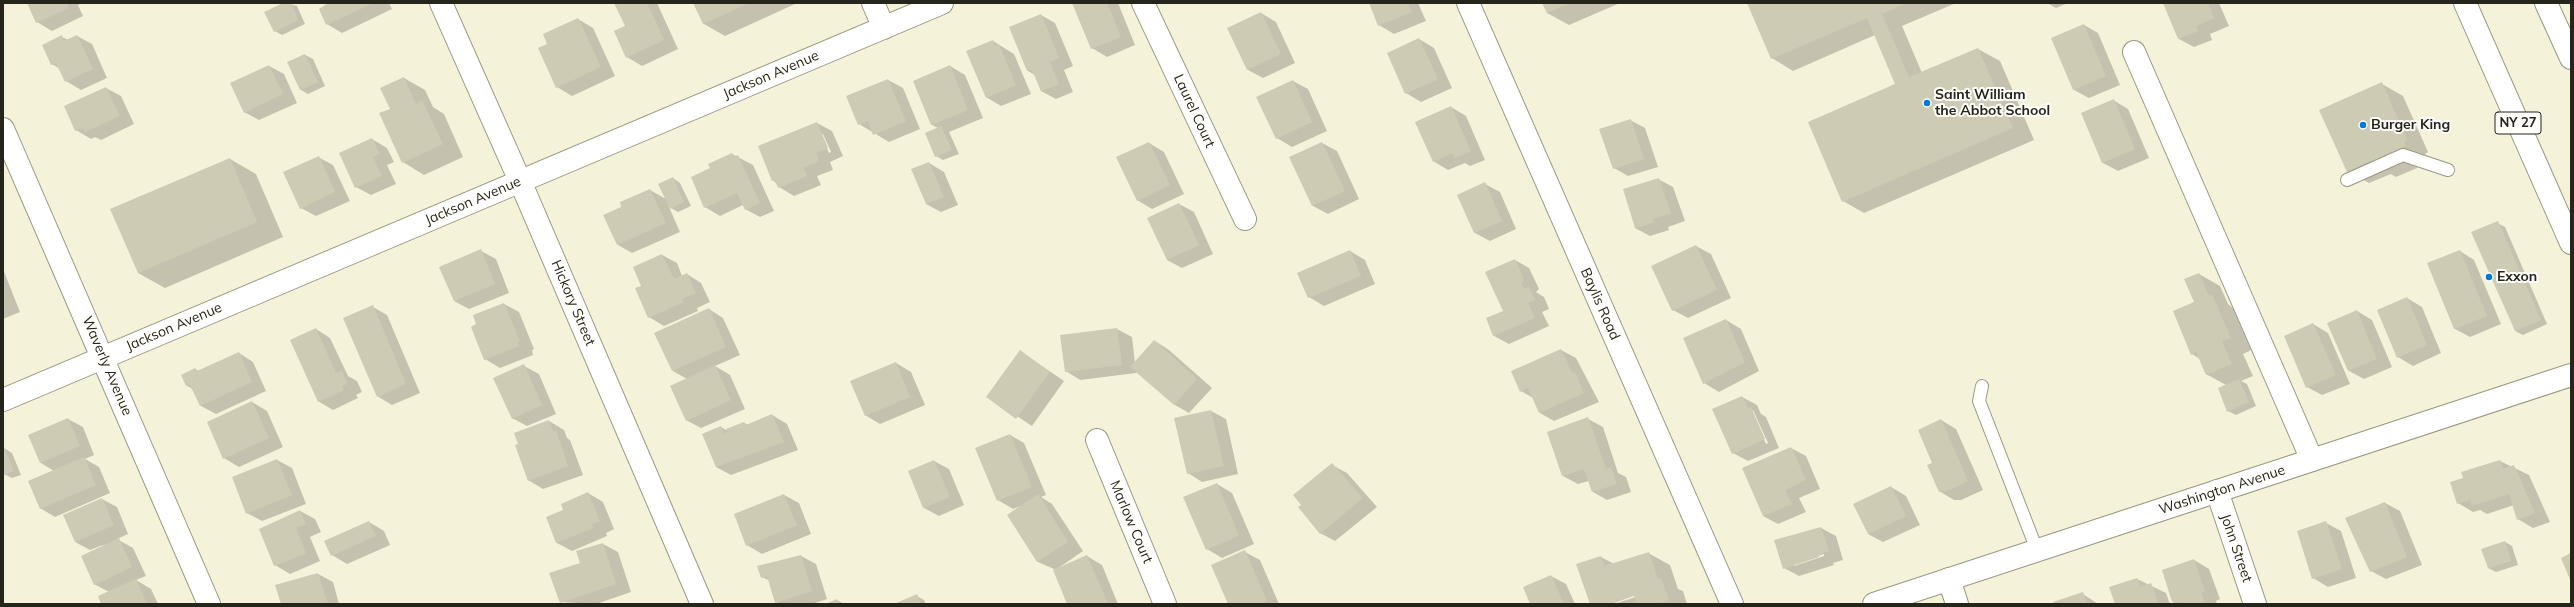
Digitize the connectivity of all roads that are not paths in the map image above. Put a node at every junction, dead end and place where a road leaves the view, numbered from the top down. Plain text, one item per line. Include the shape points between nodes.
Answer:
1 (440, 3) edge
2 (873, 3) edge
3 (942, 3) edge
4 (1143, 3) edge
5 (1468, 3) edge
6 (2465, 3) edge
7 (2546, 3) edge
8 (884, 28) junction
9 (2134, 52) dead end
10 (2571, 58) edge
11 (3, 129) edge
12 (2448, 170) dead end
13 (2347, 180) dead end
14 (520, 181) junction
15 (1245, 219) dead end
16 (2571, 243) edge
17 (103, 358) junction
18 (2571, 375) edge
19 (1982, 386) dead end
20 (3, 400) edge
21 (1097, 440) dead end
22 (2312, 460) junction
23 (2217, 491) junction
24 (2037, 550) junction
25 (1949, 579) junction
26 (209, 604) edge
27 (702, 604) edge
28 (1165, 604) edge
29 (1732, 604) edge
30 (1874, 604) edge
31 (1957, 604) edge
32 (2255, 604) edge

1 - 14 main road, Hickory Street
2 - 8 main road
3 - 8 main road, Jackson Avenue
4 - 15 main road, Laurel Court
5 - 29 main road, Baylis Road
6 - 16 main road, NY 27
7 - 10 main road
8 - 14 main road, Jackson Avenue
9 - 22 main road
11 - 17 main road, Waverly Avenue
12 - 13 lane via 2403,155
14 - 17 main road, Jackson Avenue
14 - 27 main road, Hickory Street
17 - 20 main road, Jackson Avenue
17 - 26 main road, Waverly Avenue
18 - 22 main road, Washington Avenue
19 - 24 lane via 1979,401
21 - 28 main road, Marlow Court
22 - 23 main road, Washington Avenue
23 - 24 main road, Washington Avenue
23 - 32 main road, John Street
24 - 25 main road, Washington Avenue
25 - 30 main road, Washington Avenue
25 - 31 main road

